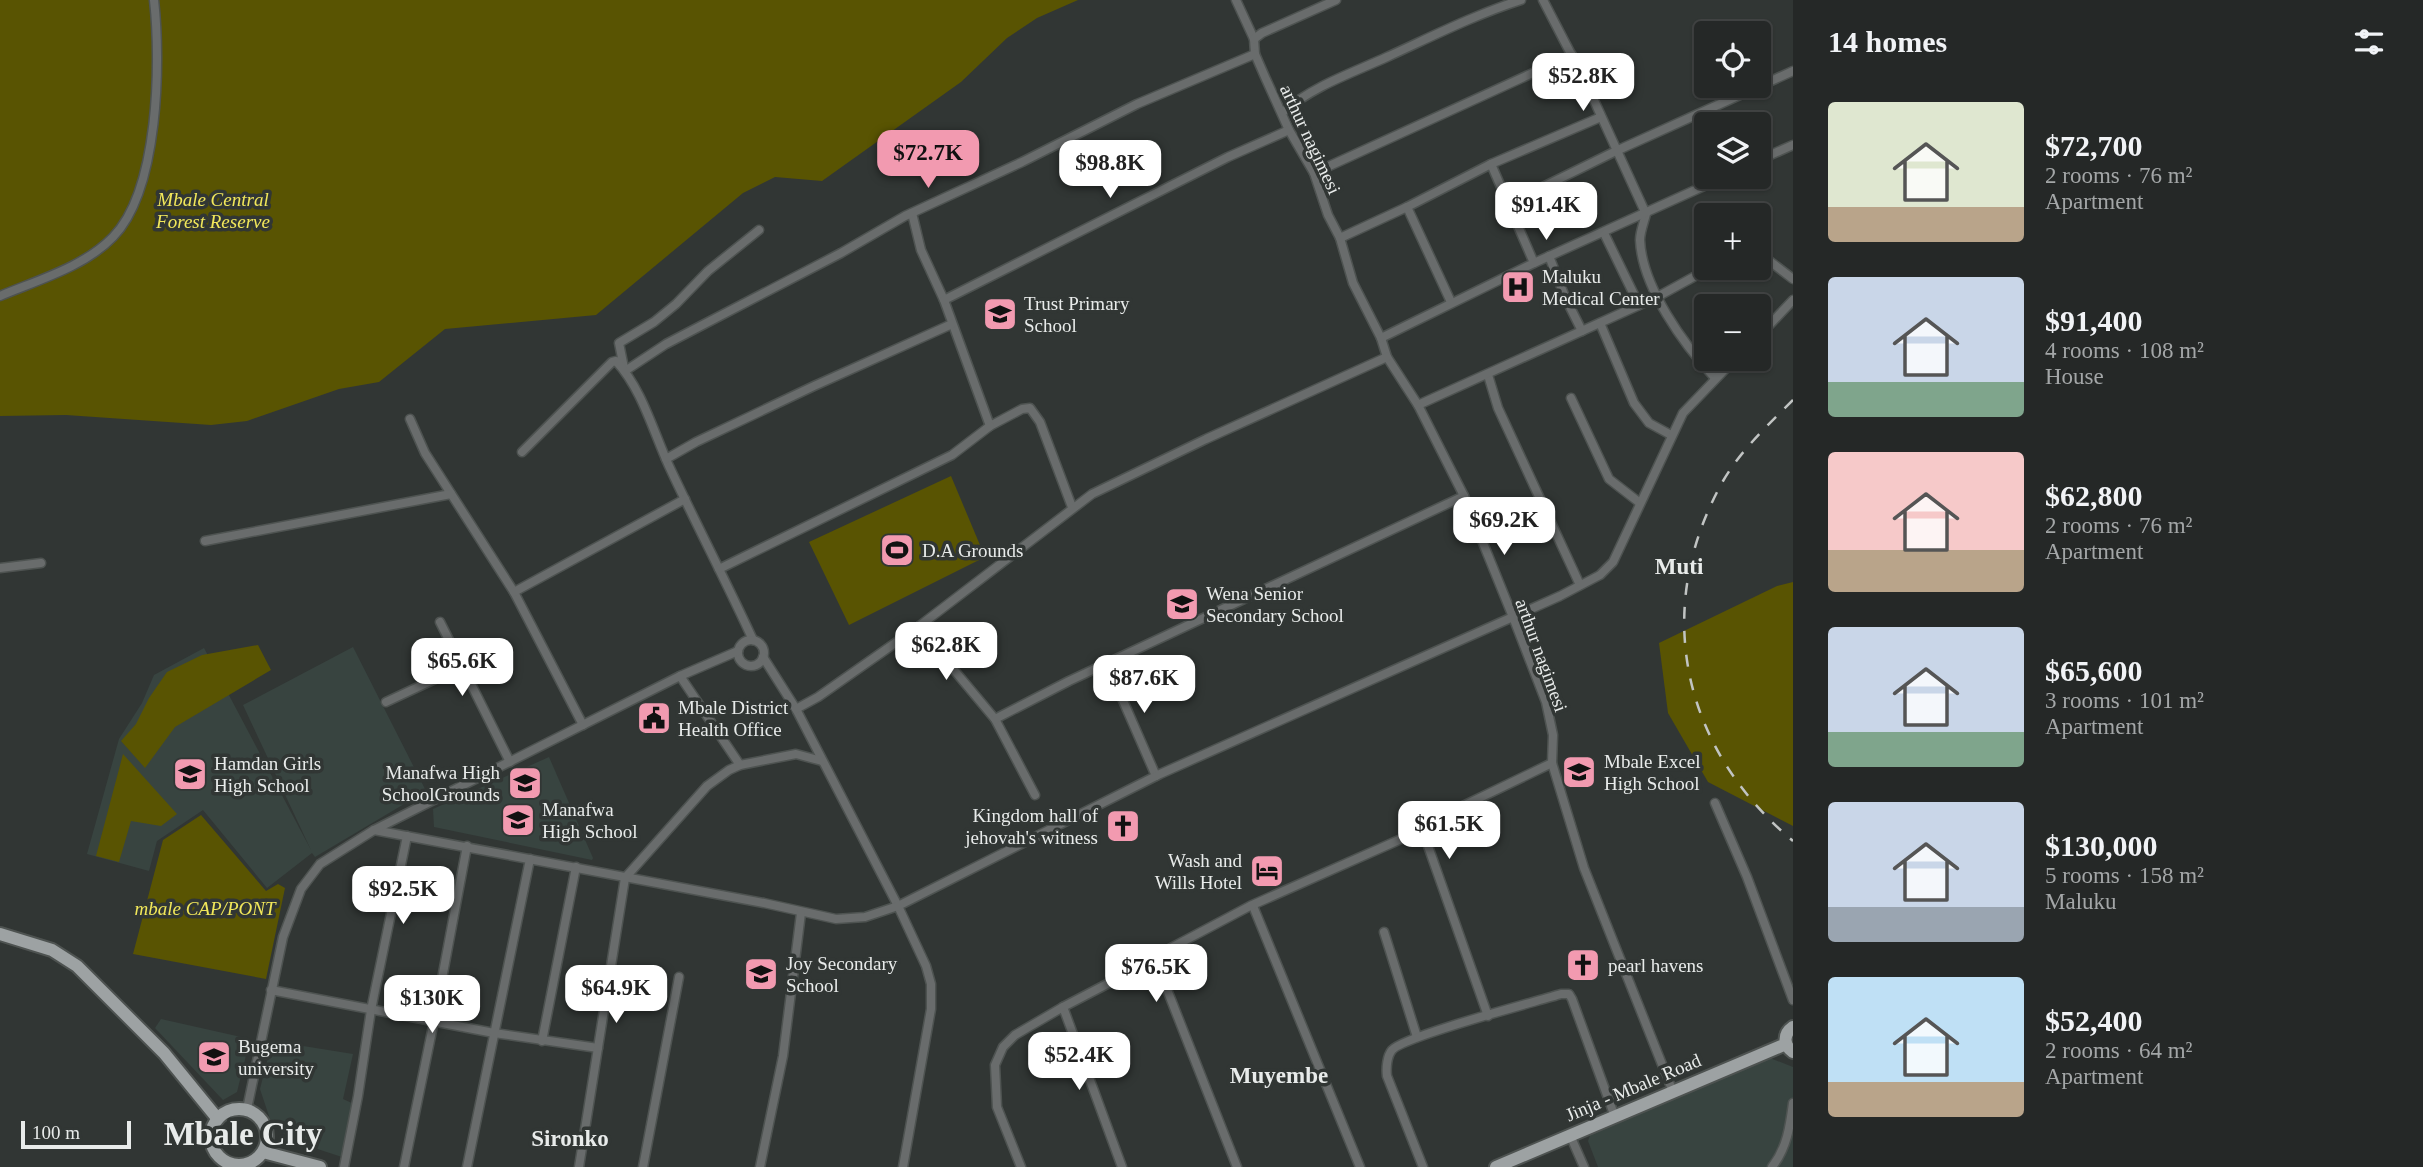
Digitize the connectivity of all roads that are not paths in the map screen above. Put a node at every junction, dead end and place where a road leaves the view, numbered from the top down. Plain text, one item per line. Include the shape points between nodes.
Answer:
1 (154, 0) edge
2 (1236, 0) edge
3 (1336, 0) edge
4 (1521, 0) edge
5 (1543, 0) edge
6 (1254, 39) junction
7 (1255, 54) junction
8 (1572, 55) junction
9 (1793, 71) edge
10 (1283, 112) junction
11 (1601, 117) junction
12 (1289, 130) junction
13 (1793, 145) edge
14 (1616, 151) junction
15 (1771, 155) edge
16 (1491, 164) junction
17 (1314, 173) junction
18 (1699, 189) edge
19 (1508, 204) junction
20 (1407, 207) junction
21 (912, 213) junction
22 (1646, 214) junction
23 (758, 230) dead end
24 (1604, 233) junction
25 (1340, 238) junction
26 (1549, 256) junction
27 (1771, 262) edge
28 (1534, 263) junction
29 (1694, 277) edge
30 (1793, 279) edge
31 (0, 296) edge
32 (1657, 297) junction
33 (944, 300) junction
34 (1793, 300) edge
35 (1451, 302) junction
36 (1639, 305) junction
37 (1600, 323) junction
38 (1771, 323) edge
39 (951, 324) junction
40 (1582, 331) junction
41 (1381, 338) junction
42 (1387, 357) junction
43 (625, 371) junction
44 (1722, 371) edge
45 (1488, 375) junction
46 (1715, 378) junction
47 (1571, 398) dead end
48 (1418, 405) junction
49 (410, 419) dead end
50 (990, 426) junction
51 (1671, 435) junction
52 (522, 452) dead end
53 (666, 459) junction
54 (451, 494) junction
55 (1464, 496) junction
56 (685, 499) junction
57 (1640, 503) junction
58 (1072, 507) junction
59 (205, 541) dead end
60 (41, 564) dead end
61 (0, 568) edge
62 (719, 569) junction
63 (1580, 585) junction
64 (513, 592) junction
65 (1513, 617) junction
66 (440, 622) dead end
67 (918, 627) junction
68 (753, 640) junction
69 (738, 651) junction
70 (763, 657) junction
71 (1107, 664) junction
72 (463, 666) junction
73 (680, 676) junction
74 (386, 702) dead end
75 (796, 709) junction
76 (995, 719) junction
77 (583, 725) junction
78 (822, 761) junction
79 (510, 762) junction
80 (1552, 763) junction
81 (740, 765) junction
82 (1156, 776) junction
83 (1035, 795) dead end
84 (1715, 803) dead end
85 (1426, 828) junction
86 (374, 830) junction
87 (407, 836) junction
88 (467, 846) junction
89 (530, 859) junction
90 (576, 867) junction
91 (625, 878) junction
92 (898, 906) junction
93 (1253, 906) junction
94 (801, 913) junction
95 (1384, 932) dead end
96 (0, 934) edge
97 (1155, 959) junction
98 (680, 977) dead end
99 (271, 990) junction
100 (1793, 1000) edge
101 (1063, 1007) junction
102 (371, 1010) junction
103 (1488, 1016) junction
104 (434, 1021) junction
105 (1793, 1027) edge
106 (494, 1033) junction
107 (1417, 1037) junction
108 (542, 1041) junction
109 (598, 1048) junction
110 (1789, 1048) edge
111 (1673, 1092) junction
112 (1793, 1103) edge
113 (247, 1109) junction
114 (1615, 1117) junction
115 (217, 1118) junction
116 (1570, 1135) junction
117 (263, 1152) junction
118 (249, 1165) edge
119 (233, 1166) edge
120 (320, 1167) edge
121 (344, 1167) edge
122 (404, 1167) edge
123 (467, 1167) edge
124 (579, 1167) edge
125 (643, 1167) edge
126 (760, 1167) edge
127 (903, 1167) edge
128 (1021, 1167) edge
129 (1122, 1167) edge
130 (1237, 1167) edge
131 (1360, 1167) edge
132 (1423, 1167) edge
133 (1496, 1167) edge
134 (1584, 1167) edge
135 (1772, 1167) edge

1 - 31 street via 155,109 136,203 112,239 96,251
2 - 6 street
3 - 6 street
4 - 10 street via 1462,21 1325,85
5 - 8 street
6 - 7 street
7 - 10 street, arthur nagimesi
7 - 21 street via 1137,104
8 - 11 street
8 - 17 street
9 - 14 street
10 - 12 street, arthur nagimesi
11 - 14 street
11 - 16 street
12 - 17 street, arthur nagimesi
12 - 33 street
13 - 15 street
14 - 19 street
14 - 22 street
16 - 19 street
16 - 20 street
17 - 25 street, arthur nagimesi
18 - 22 street
19 - 28 street
20 - 25 street
20 - 35 street
21 - 33 street via 921,250
21 - 43 street via 666,344
22 - 24 street
22 - 32 street via 1640,237 1642,255
23 - 43 street via 654,322 619,343
24 - 26 street
24 - 36 street
25 - 41 street, arthur nagimesi via 1353,283
26 - 28 street
26 - 40 street
27 - 30 street
28 - 35 street
29 - 32 street
32 - 36 street
32 - 46 street via 1681,338
33 - 39 street
34 - 38 street
35 - 41 street
36 - 37 street
37 - 40 street
37 - 51 street via 1634,403 1648,423
39 - 50 street
39 - 53 street
40 - 45 street
41 - 42 street, arthur nagimesi
42 - 48 street, arthur nagimesi
42 - 58 street via 1111,483
43 - 52 street via 612,362
43 - 53 street
44 - 46 street
45 - 48 street
45 - 63 street via 1498,408
46 - 51 street via 1683,413
47 - 57 street via 1609,479
48 - 55 street, arthur nagimesi
49 - 54 street
50 - 58 street via 1030,408 1040,422
50 - 62 street via 952,456
51 - 57 street
53 - 56 street
54 - 59 street
54 - 64 street
55 - 65 street, arthur nagimesi
55 - 71 street
56 - 62 street
56 - 64 street
57 - 63 street via 1607,570
58 - 67 street
60 - 61 street
62 - 68 street
63 - 65 street
64 - 77 street
65 - 80 street, arthur nagimesi via 1546,702 1553,735
65 - 82 street
66 - 72 street
67 - 75 street
67 - 76 street
68 - 69 street via 745,641
68 - 70 street via 761,644
69 - 70 street via 746,665 754,666
69 - 73 street
70 - 75 street
71 - 76 street
71 - 82 street
72 - 74 street
72 - 79 street
73 - 77 street
73 - 81 street
75 - 78 street
76 - 83 street
77 - 79 street
78 - 81 street via 796,754
78 - 92 street
79 - 86 street
80 - 85 street
80 - 111 street, arthur nagimesi via 1584,868
81 - 91 street via 707,786
82 - 92 street
84 - 100 street
85 - 93 street
85 - 103 street via 1428,846
86 - 87 street
86 - 99 street via 320,864 306,881 290,916
87 - 88 street
87 - 102 street
88 - 89 street
88 - 104 street
89 - 90 street
89 - 106 street
90 - 91 street
90 - 108 street
91 - 94 street
91 - 109 street
92 - 94 street via 849,919
92 - 127 street via 931,984 931,1009
93 - 97 street
93 - 131 street
94 - 126 street via 783,1056
95 - 107 street
96 - 115 main road via 52,950 77,966 163,1053
97 - 101 street
97 - 130 street
98 - 125 street
99 - 102 street
99 - 113 street
101 - 128 street via 1015,1035 995,1065 998,1107
101 - 129 street
102 - 104 street
102 - 121 street
103 - 107 street
103 - 114 street via 1569,994
104 - 106 street
104 - 122 street
105 - 110 main road via 1787,1032
106 - 108 street
106 - 123 street
107 - 132 street via 1394,1048 1386,1069
108 - 109 street
109 - 124 street
110 - 111 main road, Jinja - Mbale Road
111 - 114 main road, Jinja - Mbale Road
112 - 135 street via 1784,1147
113 - 115 main road via 228,1110
113 - 117 main road via 266,1125
114 - 116 main road, Jinja - Mbale Road
115 - 119 main road via 211,1142 220,1158
116 - 133 main road, Jinja - Mbale Road
116 - 134 street
117 - 118 main road
117 - 120 main road
118 - 119 main road

